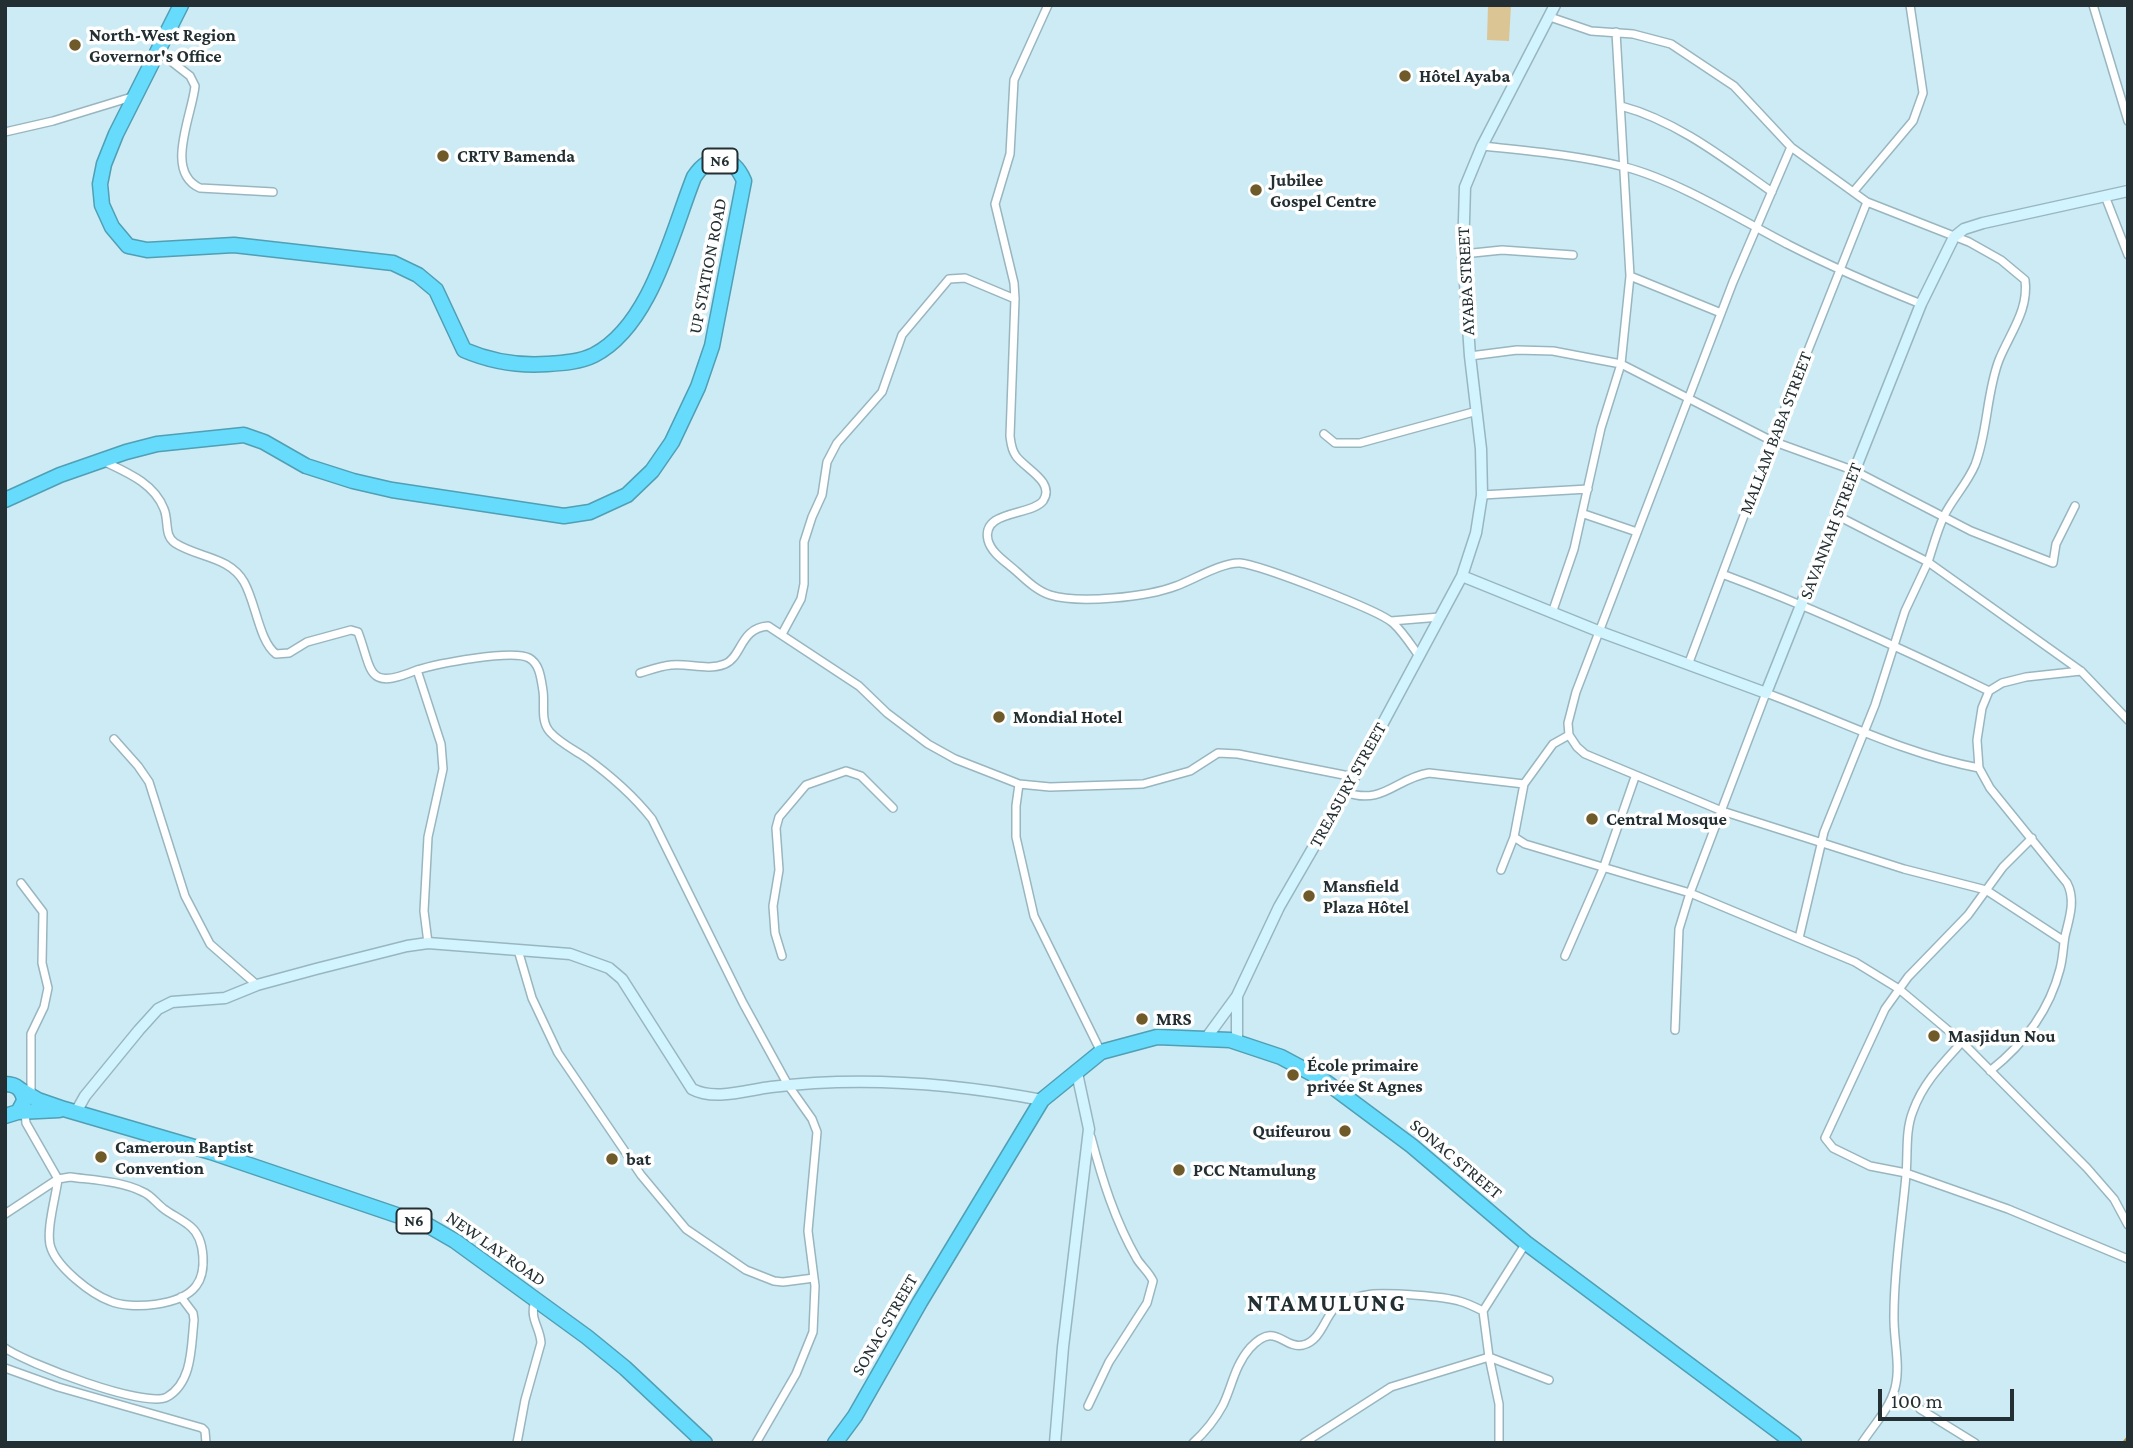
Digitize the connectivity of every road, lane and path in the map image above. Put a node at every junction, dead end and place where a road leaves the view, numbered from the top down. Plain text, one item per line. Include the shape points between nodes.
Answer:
1 (181, 5) edge
2 (1048, 5) edge
3 (1555, 5) edge
4 (1910, 5) edge
5 (2093, 5) edge
6 (1550, 17) junction
7 (1616, 32) junction
8 (158, 51) junction
9 (135, 96) junction
10 (1621, 106) junction
11 (2128, 121) edge
12 (5, 132) edge
13 (1482, 146) junction
14 (1791, 147) junction
15 (1626, 167) junction
16 (1854, 191) junction
17 (2128, 191) edge
18 (273, 192) dead end
19 (1772, 192) junction
20 (2105, 196) junction
21 (1867, 202) junction
22 (1757, 228) junction
23 (1954, 237) junction
24 (1463, 254) junction
25 (1573, 255) dead end
26 (2128, 255) edge
27 (1840, 271) junction
28 (1630, 276) junction
29 (1016, 299) junction
30 (1921, 304) junction
31 (1721, 313) junction
32 (1470, 356) junction
33 (1621, 364) junction
34 (1689, 399) junction
35 (1477, 411) junction
36 (1324, 434) dead end
37 (1772, 441) junction
38 (101, 460) junction
39 (1855, 471) junction
40 (1588, 489) junction
41 (1482, 495) junction
42 (8, 497) edge
43 (2075, 506) dead end
44 (1584, 514) junction
45 (1838, 516) junction
46 (1944, 516) junction
47 (1637, 532) junction
48 (1928, 562) junction
49 (1722, 574) junction
50 (1462, 576) junction
51 (1803, 604) junction
52 (1552, 613) junction
53 (1440, 617) junction
54 (1391, 621) junction
55 (1598, 631) junction
56 (782, 634) junction
57 (1895, 645) junction
58 (1419, 656) junction
59 (1688, 665) junction
60 (417, 670) junction
61 (2081, 671) junction
62 (640, 673) dead end
63 (1989, 691) junction
64 (1766, 693) junction
65 (2128, 720) edge
66 (1862, 734) junction
67 (1569, 735) junction
68 (114, 739) dead end
69 (1979, 768) junction
70 (1635, 776) junction
71 (1354, 777) junction
72 (1524, 784) junction
73 (1019, 785) junction
74 (1345, 793) junction
75 (893, 808) dead end
76 (1723, 811) junction
77 (1514, 837) junction
78 (2032, 838) junction
79 (1821, 842) junction
80 (1603, 869) junction
81 (1501, 870) dead end
82 (22, 883) dead end
83 (1986, 890) junction
84 (1690, 892) junction
85 (1799, 938) junction
86 (2064, 942) junction
87 (428, 943) junction
88 (518, 950) junction
89 (782, 956) dead end
90 (1565, 956) dead end
91 (257, 985) junction
92 (1899, 989) junction
93 (1237, 996) junction
94 (1675, 1030) dead end
95 (1207, 1037) junction
96 (1237, 1042) junction
97 (1962, 1042) junction
98 (1101, 1052) junction
99 (1990, 1071) junction
100 (1077, 1073) junction
101 (5, 1084) edge
102 (788, 1085) junction
103 (26, 1093) junction
104 (1042, 1100) junction
105 (70, 1111) junction
106 (15, 1114) edge
107 (5, 1129) edge
108 (1089, 1129) junction
109 (1906, 1172) junction
110 (58, 1180) junction
111 (5, 1214) edge
112 (2128, 1224) edge
113 (1526, 1243) junction
114 (2128, 1259) edge
115 (814, 1278) junction
116 (181, 1297) junction
117 (535, 1300) junction
118 (1483, 1311) junction
119 (5, 1348) edge
120 (1489, 1357) junction
121 (5, 1368) edge
122 (1549, 1380) dead end
123 (1088, 1406) dead end
124 (1920, 1409) dead end
125 (206, 1443) edge
126 (517, 1443) edge
127 (705, 1443) edge
128 (756, 1443) edge
129 (835, 1443) edge
130 (1055, 1443) edge
131 (1193, 1443) edge
132 (1304, 1443) edge
133 (1499, 1443) edge
134 (1794, 1443) edge
135 (1862, 1443) edge
136 (1975, 1443) edge

1 - 8 highway, UP STATION ROAD / N6
2 - 29 street via 1014,80 1010,153 995,204
3 - 6 street, AYABA STREET
4 - 16 street via 1923,93 1913,121
5 - 11 street
6 - 7 street via 1591,31
6 - 13 street, AYABA STREET
7 - 10 street
7 - 14 street via 1671,44 1693,57 1734,86
8 - 9 highway, UP STATION ROAD / N6
8 - 18 street via 190,76 195,86 180,158 190,184
9 - 12 street
9 - 38 highway, UP STATION ROAD / N6 via 104,163 100,184 102,205 128,246 147,250 234,245 393,263 436,290 464,350 522,365 577,361 596,354 619,335 641,309 703,164 727,161 739,168 744,181 717,323 698,387 672,442 652,471 627,495 600,508 564,516 392,490 306,466 244,435 157,444
10 - 15 street
10 - 19 street via 1657,117
13 - 15 street
13 - 24 street, AYABA STREET via 1465,187
14 - 16 street
14 - 19 street
15 - 22 street
15 - 28 street
16 - 21 street
17 - 20 street
19 - 22 street
20 - 23 street via 1983,223
20 - 26 street
21 - 23 street
21 - 27 street, MALLAM BABA STREET
22 - 27 street
22 - 31 street
23 - 30 street, SAVANNAH STREET
23 - 46 street via 2001,260 2025,280 2026,293 1999,362 1974,468
24 - 25 street via 1502,250
24 - 32 street, AYABA STREET
27 - 30 street
27 - 37 street, MALLAM BABA STREET
28 - 31 street
28 - 33 street
29 - 54 street via 1011,448 1046,490 1038,505 996,520 987,538 992,549 1032,586 1083,600 1162,591 1240,563 1332,594
29 - 56 street via 965,278 949,279 908,326 898,342 883,392 837,443 827,462 822,495 804,542 801,599
30 - 39 street, SAVANNAH STREET
31 - 34 street
32 - 33 street via 1553,351
32 - 35 street, AYABA STREET
33 - 34 street
33 - 40 street
34 - 37 street
34 - 47 street
35 - 36 street via 1360,443 1335,443
35 - 41 street, AYABA STREET
37 - 39 street
37 - 49 street, MALLAM BABA STREET
38 - 42 highway, UP STATION ROAD / N6
38 - 60 street via 146,484 164,510 169,537 175,543 234,570 251,595 264,639 276,654 351,630 358,632 376,677 394,679
39 - 45 street, SAVANNAH STREET
39 - 46 street
40 - 41 street
40 - 44 street
41 - 50 street, AYABA STREET
43 - 46 street via 2056,544 2053,563
44 - 47 street
44 - 52 street
45 - 48 street
45 - 51 street, SAVANNAH STREET
46 - 48 street
47 - 55 street
48 - 57 street
48 - 61 street
49 - 51 street
49 - 59 street, MALLAM BABA STREET
50 - 52 street
50 - 53 street, TREASURY STREET
51 - 57 street
51 - 64 street, SAVANNAH STREET
52 - 55 street
53 - 54 street
53 - 58 street, TREASURY STREET
54 - 58 street
55 - 59 street
55 - 67 street via 1576,692
56 - 62 street via 768,626 758,628 725,664 671,665
56 - 73 street via 859,686 928,744
57 - 63 street
57 - 66 street
58 - 71 street, TREASURY STREET
59 - 64 street
60 - 87 street via 438,733 443,769 428,837 424,911
60 - 102 street via 515,654 528,657 538,667 547,730 635,797 652,819
61 - 63 street via 2026,677
61 - 65 street
63 - 69 street via 1977,740
64 - 66 street
64 - 76 street
66 - 69 street
66 - 79 street
67 - 70 street via 1585,754
67 - 72 street via 1553,744
68 - 91 street via 149,782 185,896 204,934
69 - 78 street via 2001,803
70 - 76 street
70 - 80 street
71 - 73 street via 1219,753 1190,771 1143,785
71 - 74 street, TREASURY STREET
72 - 74 street via 1429,773 1377,795
72 - 77 street
73 - 98 street via 1016,837 1034,916
74 - 93 street, TREASURY STREET via 1279,907
75 - 89 street via 860,776 846,771 806,785 779,817 779,870 773,906
76 - 79 street
76 - 84 street
77 - 80 street
77 - 81 street
78 - 83 street
78 - 86 street via 2070,890
79 - 83 street
79 - 85 street
80 - 84 street
80 - 90 street
82 - 103 street via 43,912 42,963 48,988 31,1034
83 - 86 street
83 - 92 street
84 - 85 street
84 - 94 street via 1679,929
85 - 92 street via 1854,962
86 - 99 street via 2060,968 2039,1021
87 - 88 street
87 - 91 street
88 - 102 street via 570,954 609,968 622,979 692,1089 707,1094
88 - 115 street via 532,998 558,1053 641,1175 686,1229 746,1270 774,1281
91 - 105 street via 225,998 180,1000 158,1009
92 - 97 street
92 - 109 street via 1885,1009 1825,1138 1832,1148 1870,1166
93 - 95 street, TREASURY STREET
93 - 96 street, TREASURY STREET
95 - 96 highway, SONAC STREET
95 - 98 highway, SONAC STREET via 1157,1037
96 - 113 highway, SONAC STREET via 1281,1057 1322,1079 1412,1146
97 - 99 street
97 - 109 street via 1927,1082 1912,1113
98 - 100 highway, SONAC STREET
99 - 112 street via 2087,1168
100 - 104 highway, SONAC STREET
100 - 108 street
101 - 103 highway, N6
102 - 104 street via 923,1083
102 - 115 street via 817,1132 808,1231
103 - 105 highway, N6
103 - 106 highway
104 - 129 highway, SONAC STREET
105 - 106 highway, N6
105 - 117 highway, NEW LAY ROAD / N6 via 211,1152 429,1226
106 - 107 highway
106 - 110 street via 26,1123
108 - 123 street via 1104,1188 1138,1261 1153,1281 1147,1303 1109,1362
108 - 130 street
109 - 114 street
109 - 135 street via 1895,1270 1896,1385 1892,1399
110 - 111 street
110 - 116 street via 50,1248 72,1277 113,1303 162,1304
110 - 116 street via 87,1179 145,1192 193,1228 200,1239 202,1273 196,1286
113 - 118 street
113 - 134 highway, SONAC STREET
115 - 128 street via 813,1332 796,1374
116 - 119 street via 194,1320 188,1371 166,1397 155,1401 61,1374
117 - 126 street via 532,1318 541,1343
117 - 127 highway, NEW LAY ROAD / N6 via 625,1368
118 - 120 street
118 - 131 street via 1458,1300 1372,1294 1334,1309 1307,1344 1273,1335 1261,1338 1241,1359 1223,1405
120 - 122 street
120 - 132 street via 1391,1387
120 - 133 street via 1499,1404
121 - 125 street via 202,1428
124 - 136 street

